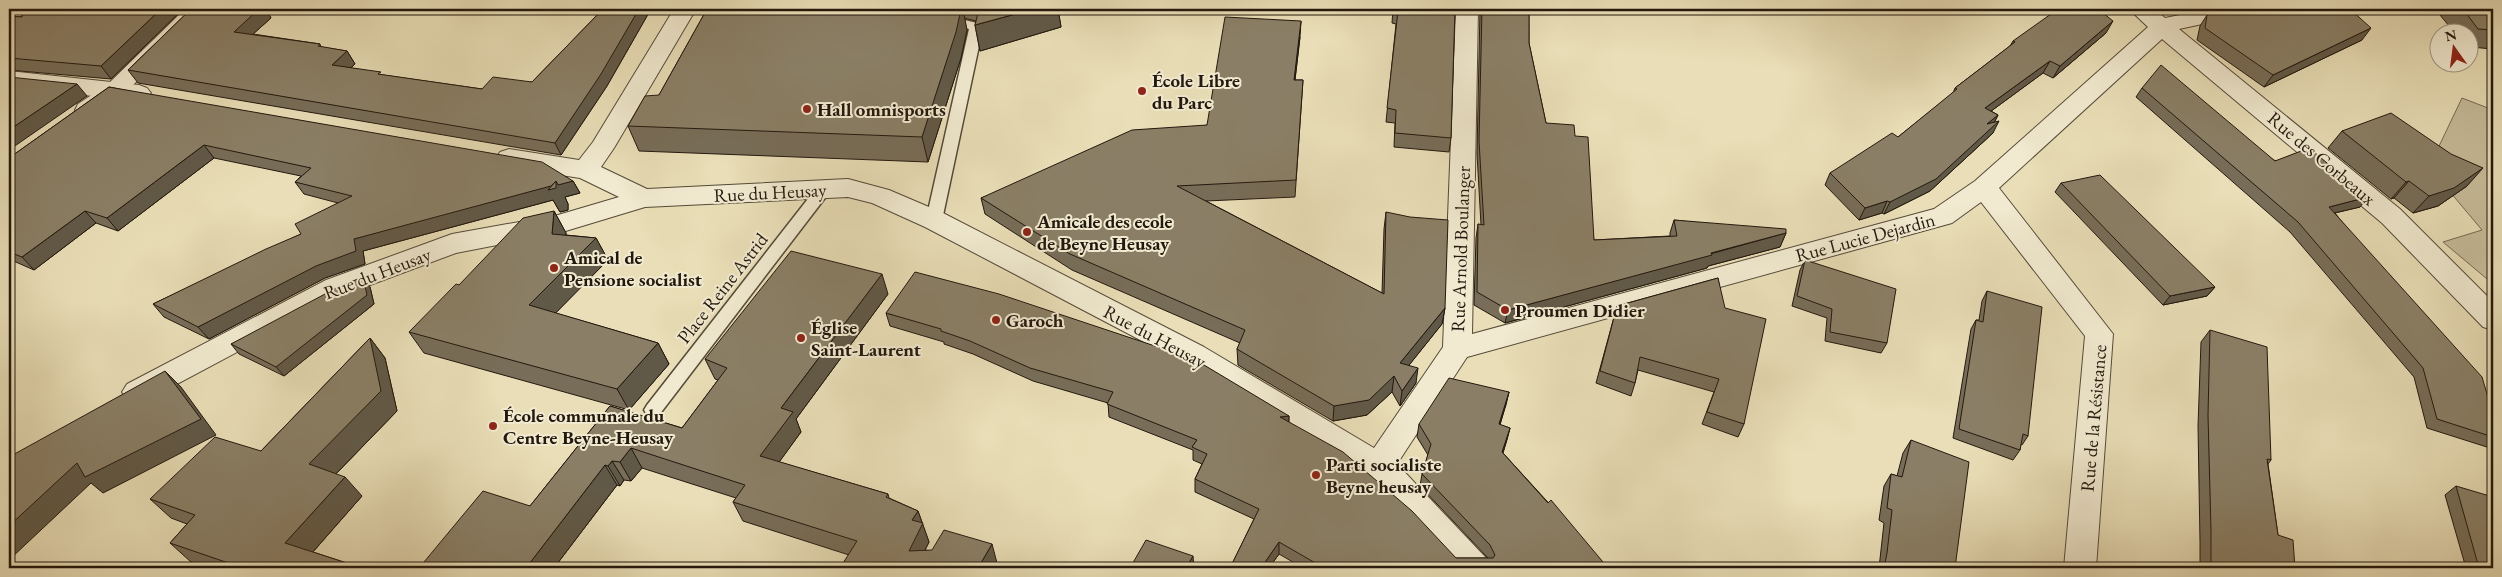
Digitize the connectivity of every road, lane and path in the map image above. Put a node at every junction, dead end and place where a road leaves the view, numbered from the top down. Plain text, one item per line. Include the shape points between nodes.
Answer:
1 (198, 9) edge
2 (685, 9) edge
3 (933, 9) edge
4 (1467, 9) edge
5 (2140, 9) edge
6 (2241, 9) edge
7 (2162, 26) junction
8 (9, 79) edge
9 (116, 89) junction
10 (165, 97) edge
11 (71, 121) edge
12 (487, 154) edge
13 (585, 170) junction
14 (1984, 187) junction
15 (823, 190) junction
16 (644, 198) junction
17 (934, 220) junction
18 (2493, 319) edge
19 (1458, 349) junction
20 (114, 404) edge
21 (653, 410) dead end
22 (1379, 466) junction
23 (1474, 568) edge
24 (2080, 568) edge

1 - 9 street
2 - 13 street via 602,148
3 - 17 lane via 933,16 976,27
4 - 19 street, Rue Arnold Boulanger
5 - 7 street, Rue des Corbeaux
6 - 7 street, Rue Lucie Dejardin
7 - 14 street, Rue Lucie Dejardin
7 - 18 street, Rue des Corbeaux via 2391,216
8 - 9 street
9 - 10 street
9 - 11 street
12 - 13 street
13 - 16 street
14 - 19 street, Rue Lucie Dejardin via 1943,216
14 - 24 street, Rue de la Résistance via 2099,334
15 - 16 street, Rue du Heusay
15 - 17 street, Rue du Heusay via 848,188 880,196
15 - 21 lane, Place Reine Astrid
16 - 20 street, Rue du Heusay via 559,224 452,244 336,287
17 - 22 street, Rue du Heusay via 1194,355
19 - 22 street, Rue Arnold Boulanger
22 - 23 street, Rue du Heusay

